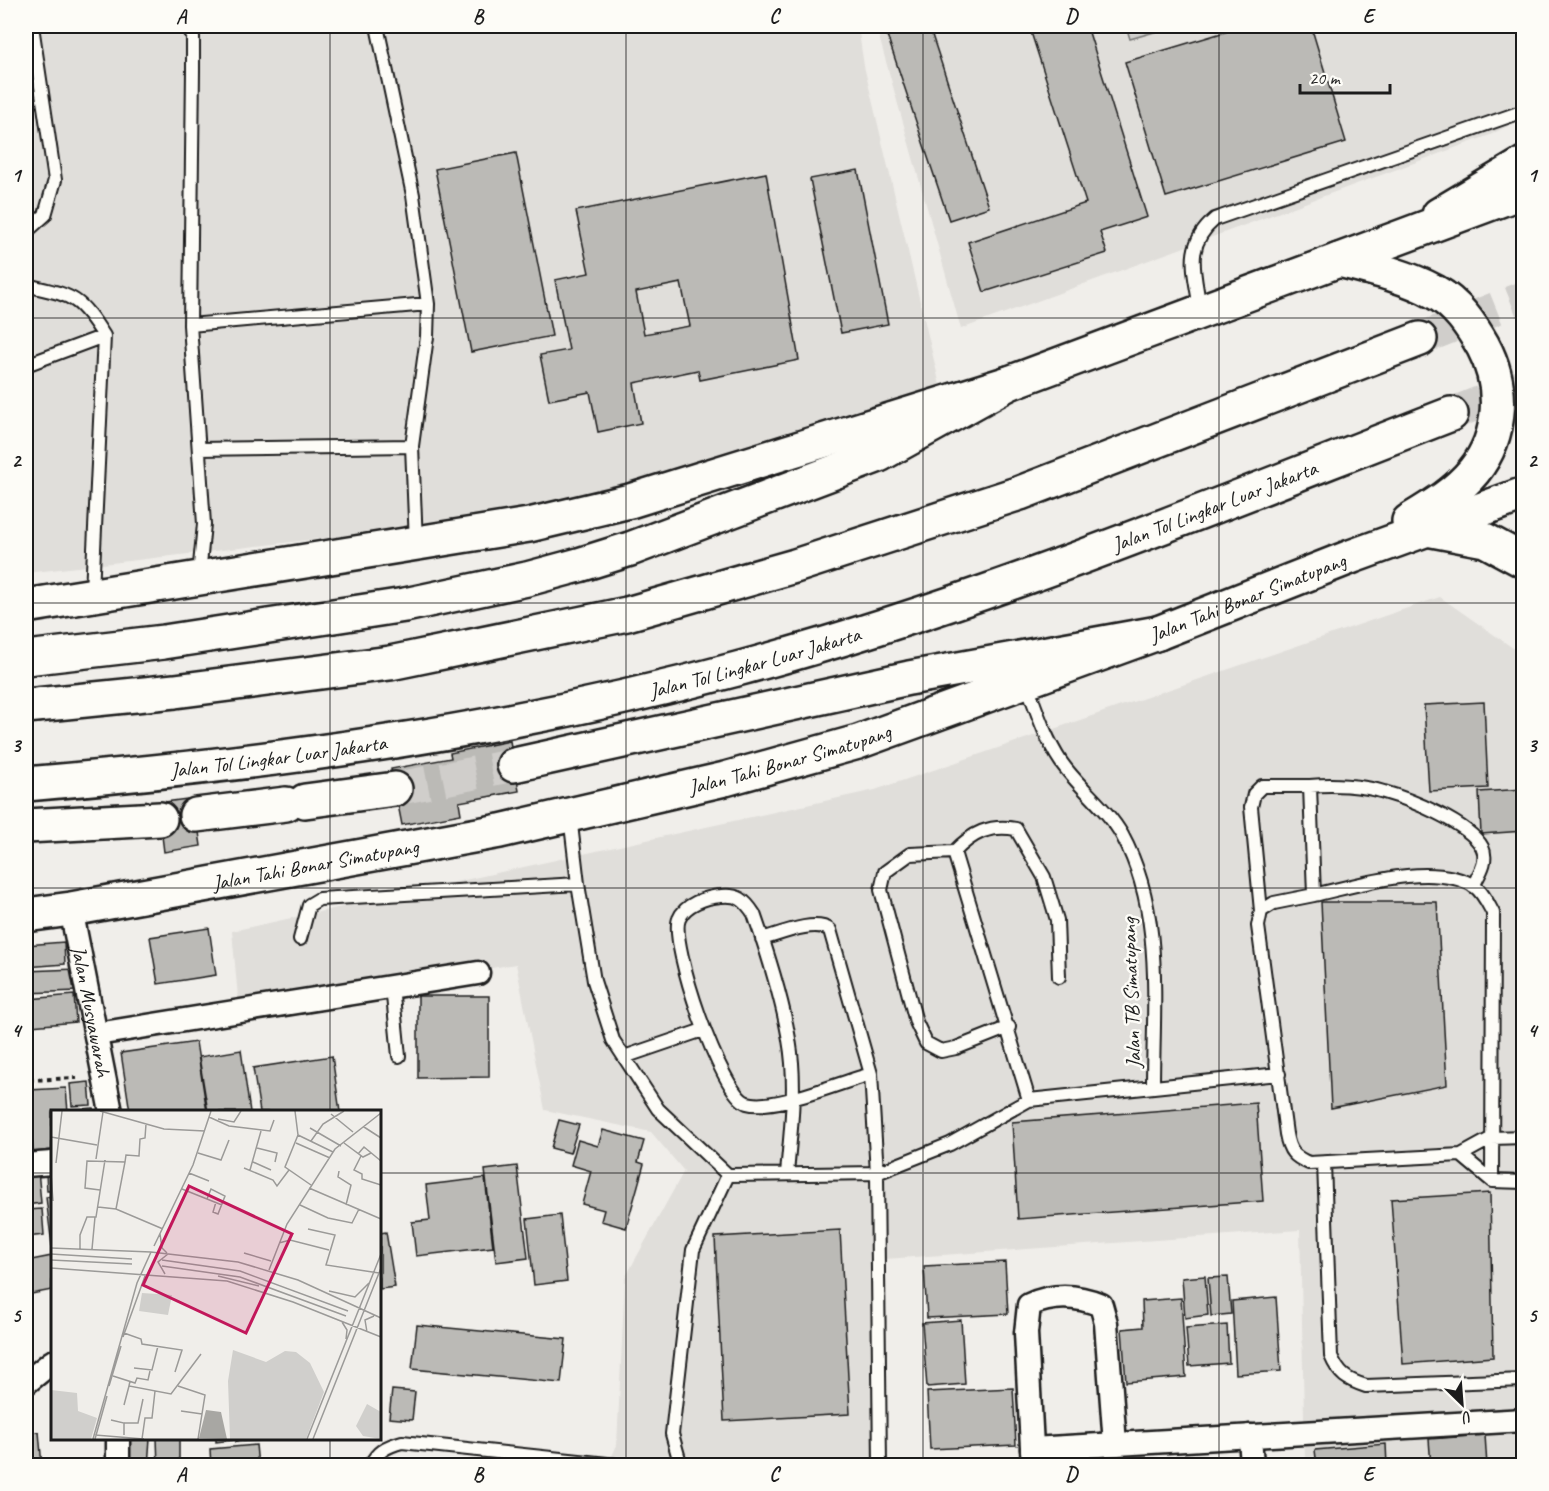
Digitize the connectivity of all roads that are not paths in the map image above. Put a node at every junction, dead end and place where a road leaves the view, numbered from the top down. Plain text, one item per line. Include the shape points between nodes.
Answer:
1 (32, 26) edge
2 (188, 26) edge
3 (377, 26) edge
4 (1524, 111) edge
5 (1524, 161) edge
6 (1524, 191) edge
7 (26, 232) edge
8 (1386, 242) junction
9 (1339, 260) junction
10 (26, 285) edge
11 (428, 304) junction
12 (1200, 312) junction
13 (190, 325) junction
14 (104, 336) junction
15 (1420, 339) tunnel mouth
16 (26, 365) edge
17 (1009, 383) junction
18 (1451, 414) tunnel mouth
19 (412, 446) junction
20 (199, 449) junction
21 (1524, 494) edge
22 (1427, 529) junction
23 (416, 544) junction
24 (1353, 556) junction
25 (1524, 561) edge
26 (199, 579) junction
27 (92, 597) junction
28 (26, 606) edge
29 (1158, 633) junction
30 (26, 658) edge
31 (1026, 682) junction
32 (26, 706) edge
33 (514, 765) tunnel mouth
34 (26, 784) edge
35 (1311, 786) junction
36 (395, 789) tunnel mouth
37 (196, 815) dead end
38 (570, 815) junction
39 (160, 819) dead end
40 (26, 826) edge
41 (954, 852) junction
42 (578, 885) junction
43 (1473, 886) junction
44 (1314, 896) junction
45 (71, 909) junction
46 (1261, 911) junction
47 (26, 915) edge
48 (300, 939) dead end
49 (762, 939) junction
50 (478, 973) dead end
51 (1059, 977) dead end
52 (392, 986) junction
53 (1009, 1027) junction
54 (703, 1030) junction
55 (97, 1034) junction
56 (399, 1056) dead end
57 (624, 1057) junction
58 (871, 1074) junction
59 (1279, 1074) junction
60 (1153, 1087) junction
61 (793, 1099) junction
62 (1029, 1100) junction
63 (111, 1110) edge
64 (1524, 1137) edge
65 (1492, 1138) junction
66 (1461, 1155) junction
67 (51, 1163) edge
68 (1324, 1163) junction
69 (26, 1165) edge
70 (877, 1173) junction
71 (787, 1174) junction
72 (728, 1175) junction
73 (1492, 1181) junction
74 (1524, 1182) edge
75 (51, 1363) edge
76 (1524, 1380) edge
77 (26, 1383) edge
78 (1524, 1420) edge
79 (1250, 1436) junction
80 (118, 1440) edge
81 (1115, 1444) junction
82 (1033, 1457) edge
83 (118, 1466) edge
84 (370, 1466) edge
85 (626, 1466) edge
86 (681, 1466) edge
87 (880, 1466) edge
88 (1252, 1466) edge

1 - 7 lane via 54,180 45,215
2 - 13 lane via 193,37
3 - 11 lane via 413,195
4 - 12 lane via 1215,219 1200,232 1193,254
5 - 8 street
6 - 8 highway
8 - 9 highway
9 - 12 highway
9 - 24 highway via 1436,292 1469,321 1492,363 1499,410 1488,448 1474,471 1446,498
10 - 14 lane via 68,295 87,309
11 - 13 lane
11 - 19 lane via 428,337
12 - 17 highway
13 - 20 lane
14 - 16 lane
14 - 27 lane
15 - 32 highway via 1020,493 795,566 627,614 390,663
17 - 23 highway via 630,501 529,525
17 - 30 highway via 879,455 579,565 405,605 164,642
18 - 34 highway, Jalan Tol Lingkar Luar Jakarta via 1053,568 739,669 641,694 423,738 188,770
19 - 20 lane
19 - 23 lane
20 - 26 lane via 204,524
21 - 22 highway, Jalan Tahi Bonar Simatupang
22 - 24 highway, Jalan Tahi Bonar Simatupang
22 - 25 highway via 1485,540
23 - 26 highway
24 - 29 highway, Jalan Tahi Bonar Simatupang
26 - 27 highway
27 - 28 highway
29 - 31 highway, Jalan Tahi Bonar Simatupang
29 - 33 highway via 909,678
31 - 38 highway, Jalan Tahi Bonar Simatupang via 858,742 725,779
31 - 60 lane, Jalan TB Simatupang via 1061,762 1105,810 1138,870 1149,909 1153,951
35 - 43 lane via 1383,791 1453,821 1483,849 1484,866
35 - 44 lane
35 - 46 lane via 1262,786 1254,794 1251,807
36 - 37 highway
38 - 42 lane
38 - 45 highway, Jalan Tahi Bonar Simatupang
39 - 40 highway
41 - 51 lane via 968,836 999,825 1016,829 1044,877 1057,920
41 - 53 lane
41 - 53 lane via 910,854 885,872 881,890 916,1022 926,1043 941,1051
42 - 48 lane via 319,899 309,905
42 - 57 lane via 594,981 613,1040
43 - 44 lane via 1443,875 1380,880
43 - 65 lane via 1493,913
44 - 46 lane via 1274,903
45 - 47 highway, Jalan Tahi Bonar Simatupang
45 - 55 street, Jalan Musyawarah
46 - 59 lane via 1258,926
49 - 54 lane via 746,902 732,895 711,896 690,906 679,919 676,936
49 - 58 lane via 814,926 830,930
49 - 61 lane via 792,1060
50 - 52 street
52 - 55 street
52 - 56 lane
53 - 62 lane
54 - 57 lane
54 - 61 lane via 724,1079 745,1103
55 - 63 street, Jalan Musyawarah
57 - 72 lane via 658,1109
58 - 61 lane
58 - 70 lane
59 - 60 lane
59 - 68 lane via 1289,1147 1295,1158
60 - 62 lane
61 - 71 lane
62 - 70 lane via 950,1144
64 - 65 lane
65 - 66 lane
65 - 73 lane
66 - 68 lane
66 - 73 lane
67 - 69 street
68 - 76 lane via 1331,1356 1338,1372 1349,1381 1366,1386
70 - 71 lane
70 - 87 lane
71 - 72 lane
72 - 86 lane via 693,1250 672,1434
73 - 74 lane
75 - 77 street
78 - 79 street
79 - 81 street
79 - 88 street
80 - 83 street
81 - 82 street
81 - 82 street via 1106,1323 1101,1305 1083,1298 1047,1297 1029,1305 1026,1333
84 - 85 lane via 380,1450 402,1442

